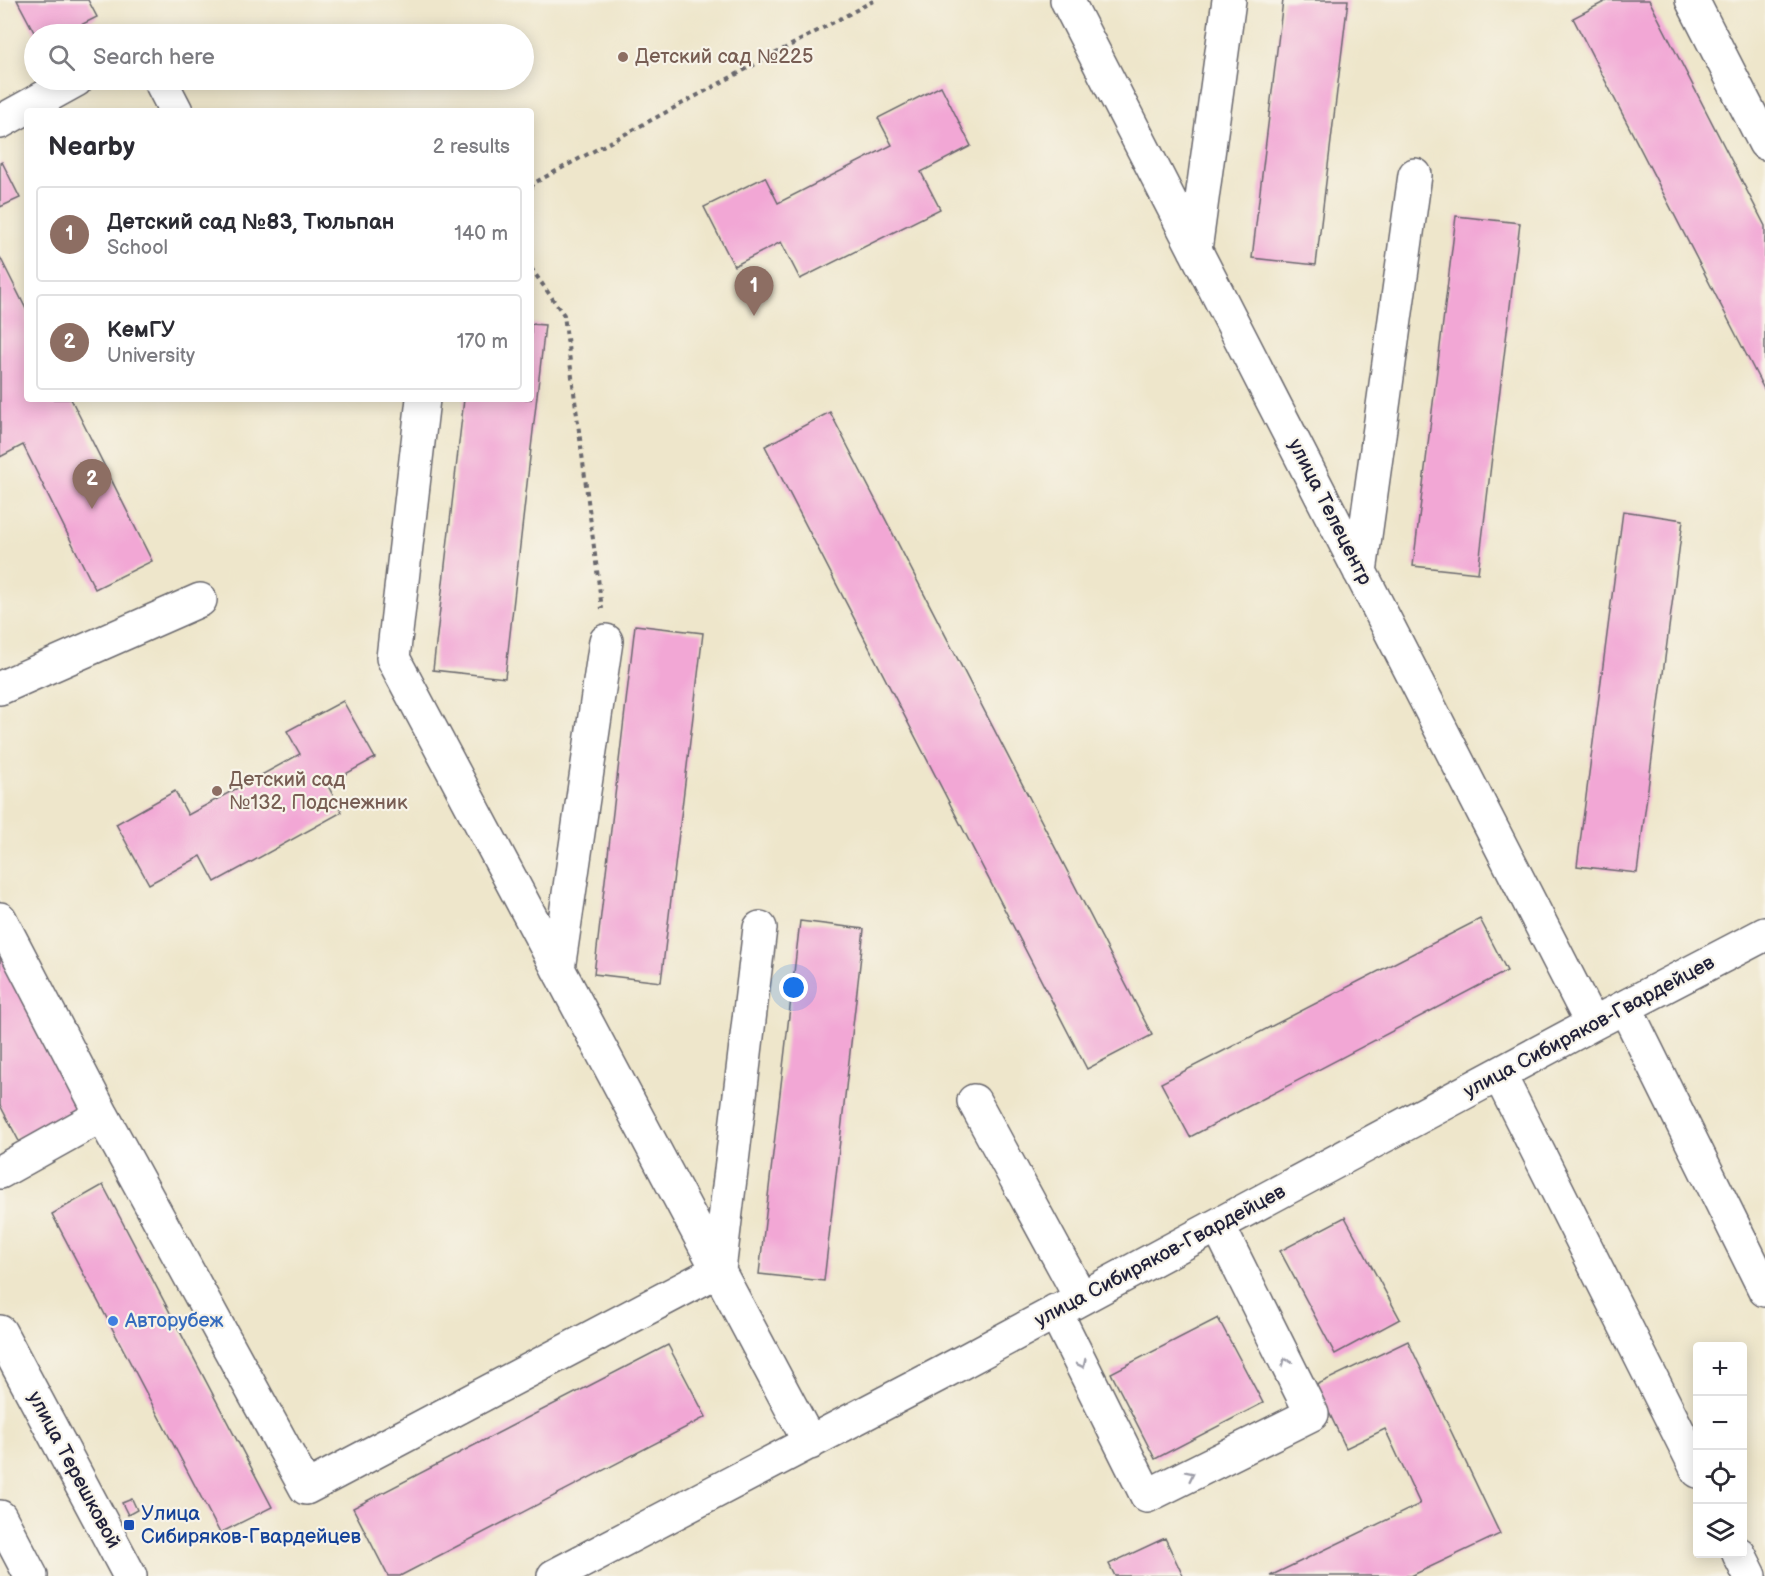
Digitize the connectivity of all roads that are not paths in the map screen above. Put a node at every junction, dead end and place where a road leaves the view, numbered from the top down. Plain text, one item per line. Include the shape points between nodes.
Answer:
1 (1067, 0) edge
2 (1229, 0) edge
3 (1692, 0) edge
4 (58, 90) edge
5 (165, 90) edge
6 (25, 108) edge
7 (174, 108) edge
8 (24, 109) edge
9 (0, 122) edge
10 (1765, 143) edge
11 (1415, 175) dead end
12 (1195, 250) junction
13 (423, 402) edge
14 (1360, 572) junction
15 (200, 600) dead end
16 (606, 641) road end
17 (0, 688) edge
18 (0, 919) edge
19 (760, 928) dead end
20 (1765, 934) edge
21 (558, 969) junction
22 (1625, 1007) junction
23 (1592, 1024) junction
24 (1499, 1074) junction
25 (974, 1101) dead end
26 (102, 1115) junction
27 (0, 1172) edge
28 (1218, 1225) junction
29 (719, 1270) junction
30 (1765, 1290) edge
31 (1068, 1305) junction
32 (0, 1332) edge
33 (810, 1443) junction
34 (1693, 1461) edge
35 (0, 1517) edge
36 (1741, 1558) edge
37 (31, 1576) edge
38 (130, 1576) edge
39 (554, 1576) edge
40 (1750, 1576) edge

1 - 12 street, улица Телецентр
2 - 12 street
3 - 10 street
4 - 6 street
5 - 7 street
8 - 9 street
11 - 14 street
12 - 14 street, улица Телецентр
13 - 21 street via 393,658
14 - 23 street, улица Телецентр
15 - 17 street
16 - 21 street
18 - 26 street
19 - 29 street
20 - 22 street, улица Сибиряков-Гвардейцев
21 - 29 street
22 - 23 street, улица Сибиряков-Гвардейцев
22 - 30 street
23 - 24 street, улица Сибиряков-Гвардейцев
24 - 28 street, улица Сибиряков-Гвардейцев
24 - 34 street
25 - 31 street
26 - 27 street
26 - 29 street via 306,1488
28 - 31 street, улица Сибиряков-Гвардейцев
31 -> 28 street via 1147,1496 1312,1414
29 - 33 street
31 - 33 street, улица Сибиряков-Гвардейцев
32 - 38 street, улица Терешковой
33 - 39 street, улица Сибиряков-Гвардейцев
35 - 37 street
36 - 40 street

